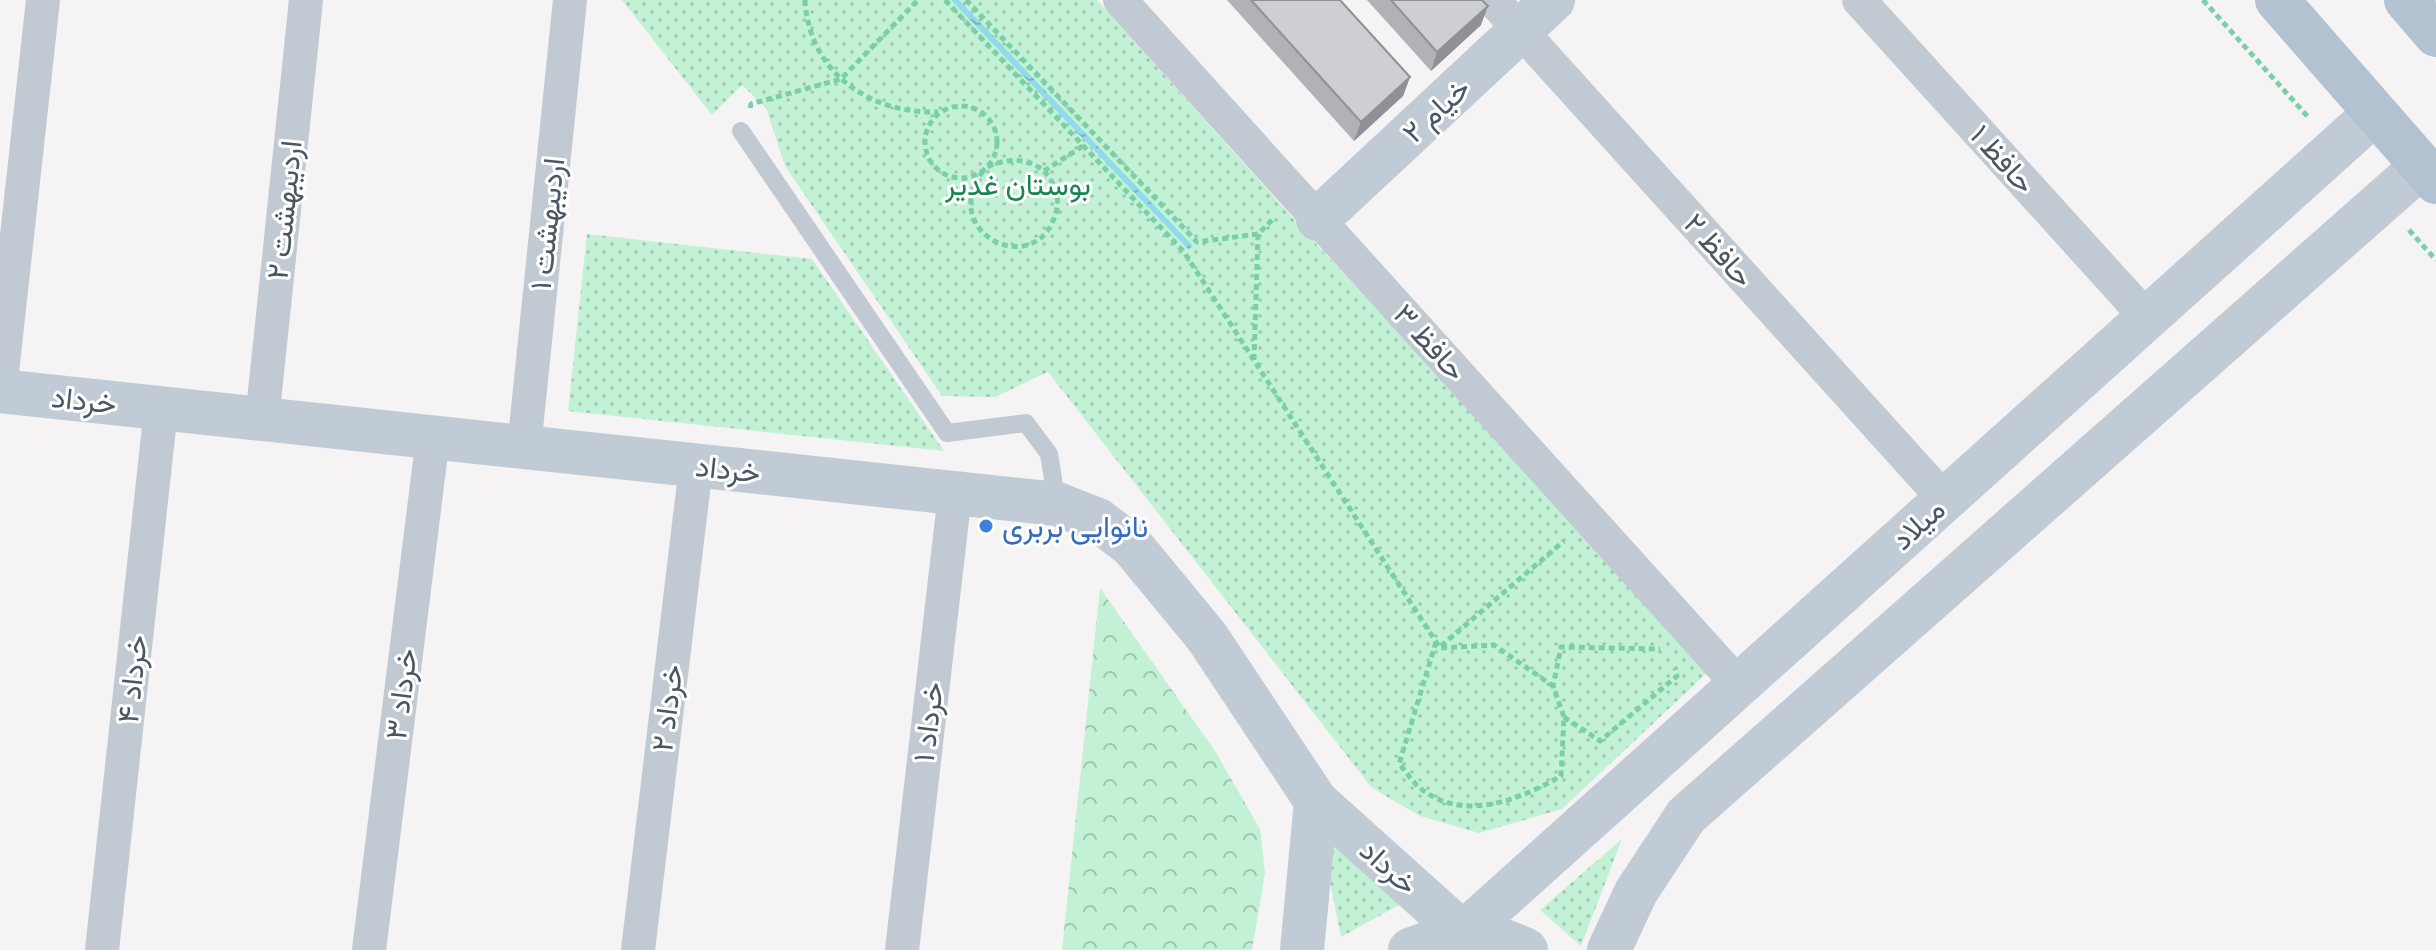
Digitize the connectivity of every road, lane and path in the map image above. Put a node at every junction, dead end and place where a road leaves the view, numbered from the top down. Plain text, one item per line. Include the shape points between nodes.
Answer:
1 (43, 0) edge
2 (306, 0) edge
3 (570, 0) edge
4 (805, 0) edge
5 (918, 0) edge
6 (945, 0) edge
7 (966, 0) edge
8 (1120, 0) edge
9 (1553, 0) edge
10 (1859, 0) edge
11 (2277, 0) edge
12 (2406, 0) edge
13 (1506, 15) edge
14 (2436, 35) edge
15 (841, 79) junction
16 (940, 112) junction
17 (2374, 114) junction
18 (741, 131) joint
19 (1083, 146) junction
20 (985, 169) junction
21 (1044, 171) junction
22 (2429, 174) edge
23 (1308, 208) junction
24 (1258, 234) junction
25 (2147, 318) junction
26 (1254, 361) junction
27 (0, 390) edge
28 (161, 409) junction
29 (262, 420) junction
30 (433, 437) junction
31 (524, 448) junction
32 (696, 466) junction
33 (955, 494) junction
34 (1945, 500) junction
35 (1057, 504) junction
36 (1589, 519) junction
37 (1438, 645) junction
38 (1667, 655) dead end
39 (1674, 661) dead end
40 (1739, 685) junction
41 (1553, 686) junction
42 (1564, 717) junction
43 (1316, 801) junction
44 (1463, 933) junction
45 (102, 950) edge
46 (369, 950) edge
47 (638, 950) edge
48 (902, 950) edge
49 (1302, 950) edge
50 (1410, 950) edge
51 (1526, 950) edge
52 (1609, 950) edge

1 - 27 street
2 - 29 street, اردیبهشت ۲
3 - 31 street, اردیبهشت ۱
4 - 15 path via 812,35
5 - 15 path
6 - 19 path
7 - 24 path via 1197,242
8 - 23 street, حافظ ۳
9 - 13 main road, خیام ۲
10 - 25 street, حافظ ۱
11 - 17 main road
12 - 14 main road
13 - 23 main road, خیام ۲
13 - 34 street, حافظ ۲
15 - 16 path via 887,107
15 - 18 path via 751,104
16 - 20 path via 962,105 991,123 997,146
16 - 20 path via 925,136 931,163 955,177
17 - 22 main road
17 - 25 main road, میلاد
18 - 35 lane via 947,433 1026,423 1049,454
19 - 21 path
19 - 26 path via 1184,252
20 - 21 path via 1016,159
20 - 21 path via 970,197 976,226 986,237 1014,247 1041,237 1057,212 1058,197
22 - 52 main road via 1686,816 1636,892
23 - 24 path
23 - 36 street, حافظ ۳
24 - 26 path
25 - 34 main road, میلاد
26 - 37 path
27 - 28 main road, خرداد
28 - 29 main road, خرداد
28 - 45 street, خرداد ۴
29 - 30 main road, خرداد
30 - 31 main road, خرداد
30 - 46 street, خرداد ۳
31 - 32 main road, خرداد
32 - 33 main road, خرداد
32 - 47 street, خرداد ۲
33 - 35 main road, خرداد
33 - 48 street, خرداد ۱
34 - 40 main road, میلاد
35 - 43 main road, خرداد via 1098,520 1132,546 1207,637
36 - 37 path
36 - 40 street, حافظ ۳
37 - 41 path via 1494,645
37 - 42 path via 1399,764 1419,788 1443,802 1484,806 1525,797 1561,776
38 - 41 path via 1660,649 1561,647
39 - 42 path via 1677,676 1600,741
40 - 44 main road, میلاد
41 - 42 path
43 - 44 main road, خرداد
43 - 49 main road, خرداد
44 - 50 main road
44 - 51 main road via 1495,937

